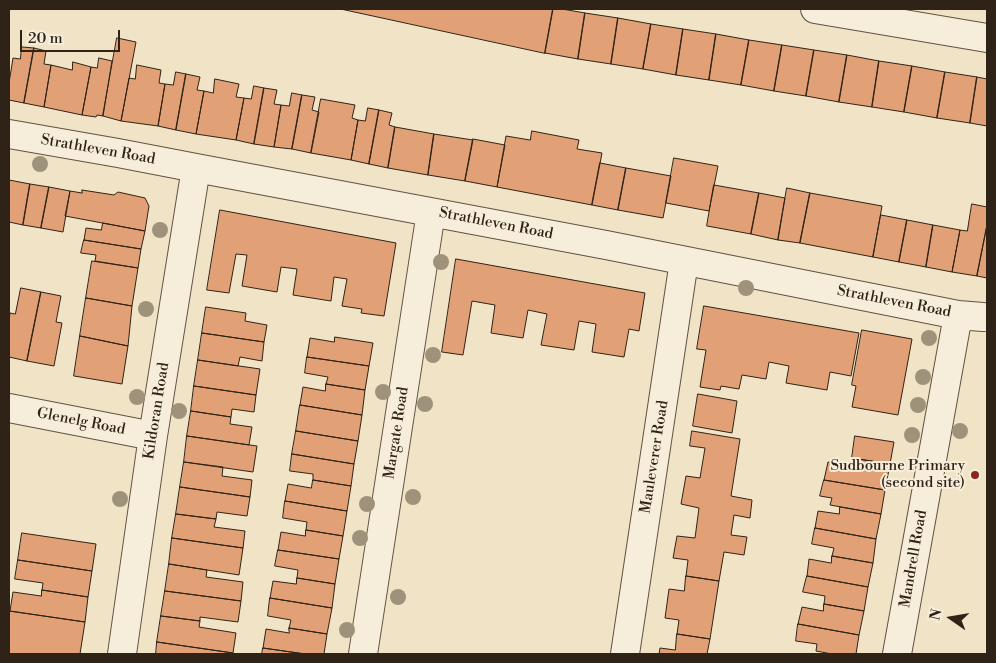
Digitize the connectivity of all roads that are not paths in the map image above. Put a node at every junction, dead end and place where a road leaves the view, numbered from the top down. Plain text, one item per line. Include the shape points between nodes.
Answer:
1 (815, 9) edge
2 (878, 14) edge
3 (987, 38) edge
4 (9, 134) edge
5 (196, 168) junction
6 (431, 212) junction
7 (684, 261) junction
8 (970, 316) joint
9 (9, 408) edge
10 (153, 436) junction
11 (122, 654) edge
12 (363, 654) edge
13 (625, 654) edge
14 (897, 654) edge

1 - 2 street
2 - 3 street
4 - 5 street, Strathleven Road
5 - 6 street, Strathleven Road
5 - 10 street, Kildoran Road
6 - 7 street, Strathleven Road
6 - 12 street, Margate Road
7 - 8 street, Strathleven Road
7 - 13 street, Mauleverer Road
8 - 14 street, Mandrell Road
9 - 10 street, Glenelg Road
10 - 11 street, Kildoran Road

